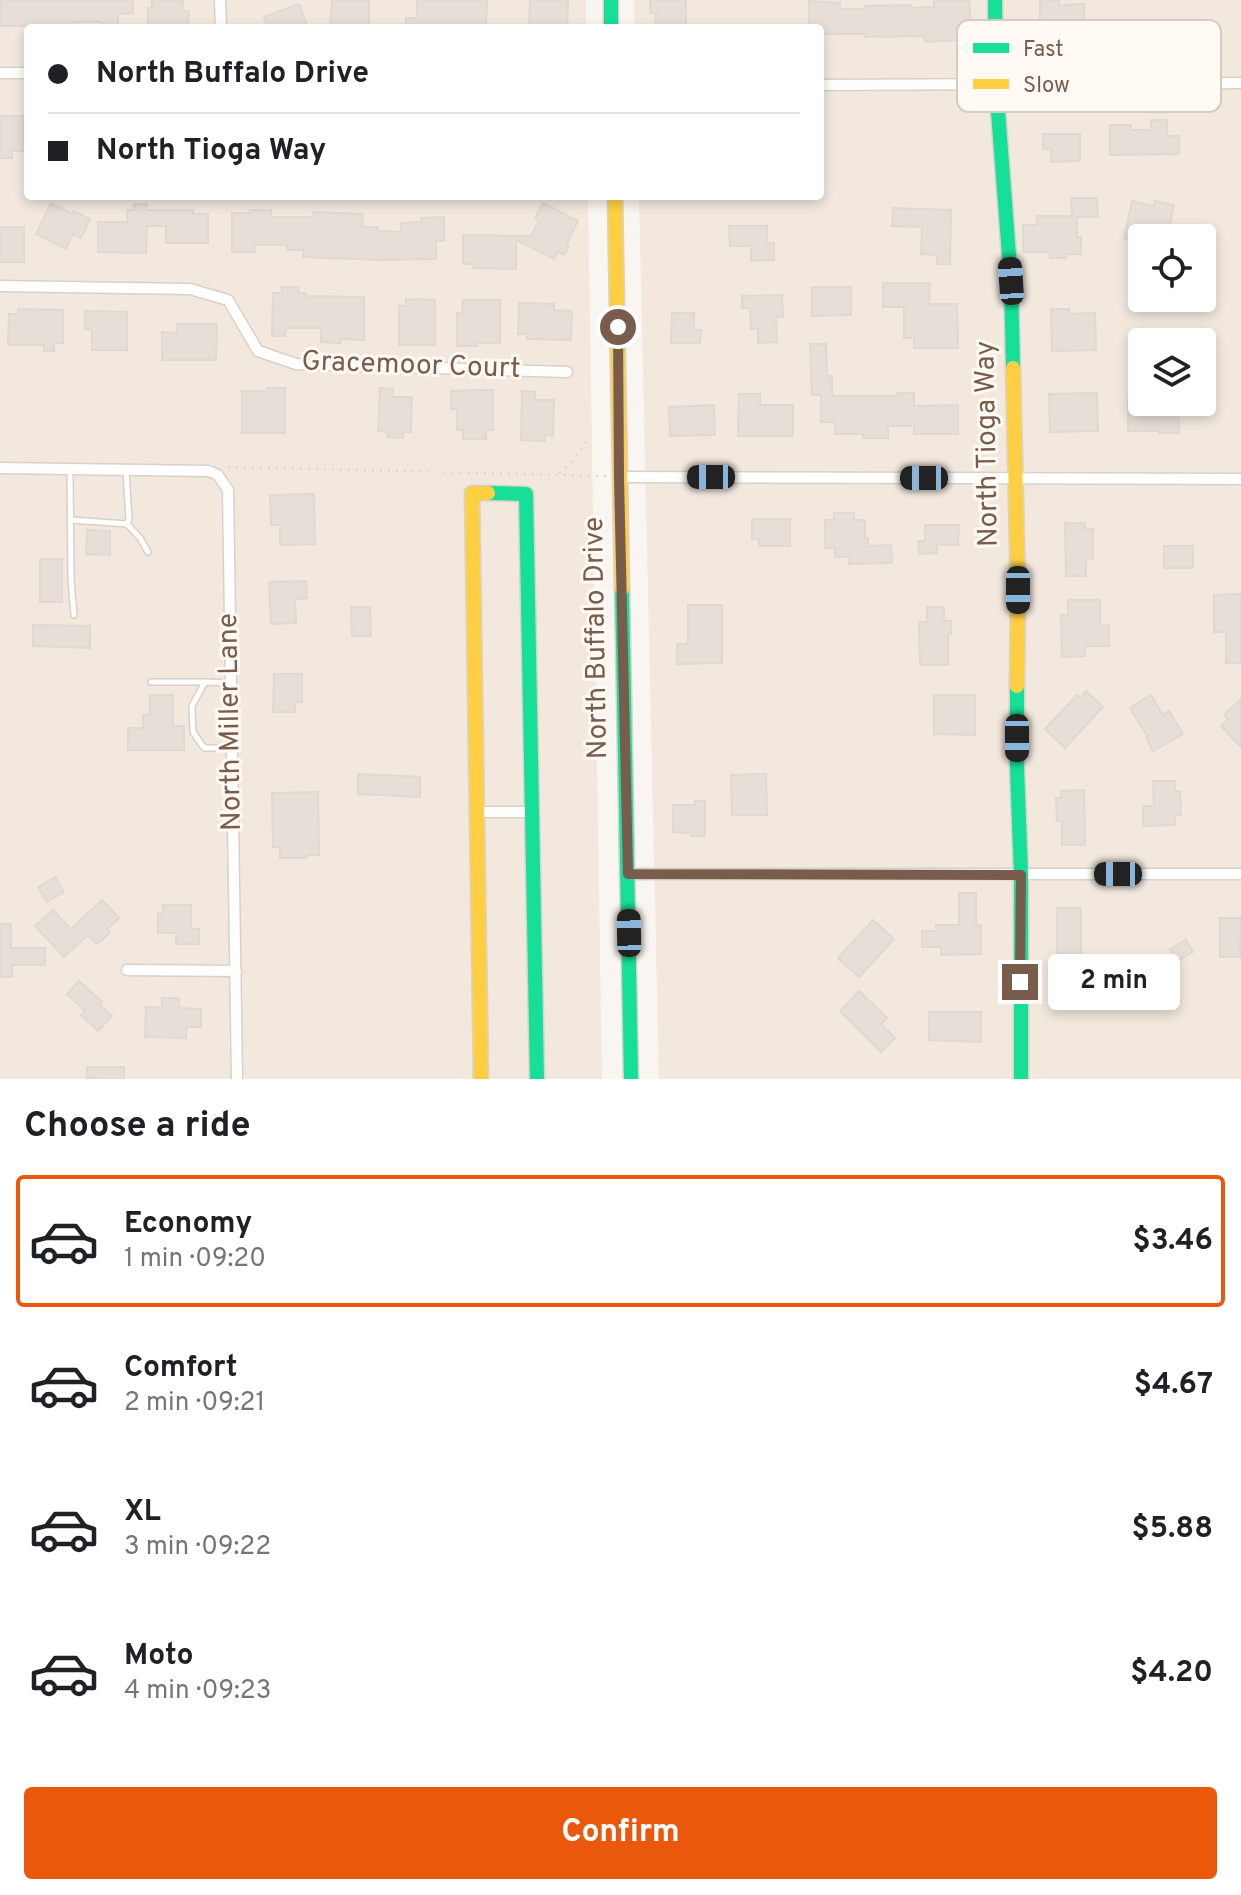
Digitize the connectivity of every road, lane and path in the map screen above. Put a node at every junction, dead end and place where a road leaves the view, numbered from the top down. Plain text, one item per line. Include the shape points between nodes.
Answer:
1 (220, 0) edge
2 (611, 0) edge
3 (995, 0) edge
4 (995, 20) edge
5 (221, 24) edge
6 (611, 24) edge
7 (0, 73) edge
8 (24, 73) edge
9 (1221, 83) edge
10 (1241, 83) edge
11 (824, 85) edge
12 (957, 85) edge
13 (998, 112) edge
14 (615, 200) edge
15 (0, 286) edge
16 (567, 372) dead end
17 (587, 441) dead end
18 (0, 468) edge
19 (70, 469) junction
20 (126, 470) junction
21 (218, 475) junction
22 (557, 475) junction
23 (619, 477) junction
24 (1015, 478) junction
25 (1241, 479) edge
26 (71, 520) junction
27 (127, 524) junction
28 (148, 552) dead end
29 (74, 615) dead end
30 (151, 682) dead end
31 (205, 682) junction
32 (230, 683) junction
33 (230, 748) junction
34 (477, 812) junction
35 (532, 812) junction
36 (628, 874) junction
37 (1241, 874) edge
38 (1021, 875) junction
39 (127, 970) dead end
40 (236, 971) junction
41 (237, 1079) edge
42 (481, 1079) edge
43 (537, 1079) edge
44 (631, 1079) edge
45 (1021, 1079) edge

1 - 5 street
2 - 6 street
3 - 4 street, North Tioga Way
7 - 8 street
9 - 10 street
11 - 12 street
13 - 24 street, North Tioga Way via 1011,281
14 - 23 street, North Buffalo Drive
15 - 16 street, Gracemoor Court via 190,289 228,300 258,351 296,364
17 - 22 path
18 - 19 street
19 - 20 street
19 - 26 lane
20 - 21 street
20 - 27 lane
21 - 22 path via 228,467
21 - 32 street, North Miller Lane via 229,500
22 - 23 path
23 - 24 street
23 - 36 street, North Buffalo Drive
24 - 25 street
24 - 38 street, North Tioga Way
26 - 27 lane
26 - 29 lane
27 - 28 lane
30 - 31 lane
31 - 32 lane
31 - 33 lane via 192,706 193,732 204,748
32 - 33 street, North Miller Lane
33 - 40 street, North Miller Lane
34 - 35 street
34 - 35 street via 472,493 526,494
34 - 42 street
35 - 43 street
36 - 38 street
36 - 44 street, North Buffalo Drive
37 - 38 street
38 - 45 street, North Tioga Way
39 - 40 street
40 - 41 street, North Miller Lane

